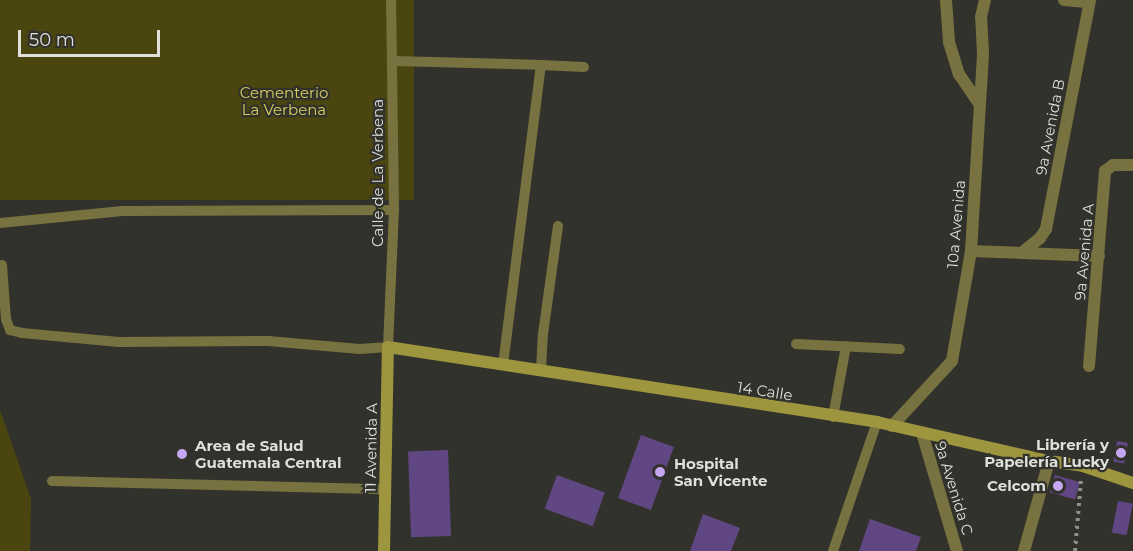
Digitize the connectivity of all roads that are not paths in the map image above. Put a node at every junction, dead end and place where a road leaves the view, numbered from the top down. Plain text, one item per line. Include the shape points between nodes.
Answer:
1 (391, 0) edge
2 (946, 0) edge
3 (985, 0) edge
4 (1064, 0) edge
5 (1090, 1) edge
6 (393, 61) junction
7 (541, 65) junction
8 (584, 67) dead end
9 (980, 105) junction
10 (1133, 165) edge
11 (394, 210) junction
12 (0, 223) edge
13 (558, 226) dead end
14 (971, 251) junction
15 (1024, 251) junction
16 (1099, 256) junction
17 (2, 265) dead end
18 (796, 344) dead end
19 (846, 346) junction
20 (388, 347) junction
21 (900, 350) dead end
22 (503, 365) junction
23 (1089, 366) dead end
24 (541, 370) junction
25 (833, 417) junction
26 (877, 422) junction
27 (892, 426) junction
28 (922, 433) junction
29 (1049, 461) junction
30 (52, 481) dead end
31 (1133, 483) edge
32 (385, 489) junction
33 (384, 551) edge
34 (833, 551) edge
35 (957, 551) edge
36 (1024, 551) edge

1 - 6 lane, Calle de La Verbena
2 - 9 street via 949,42 959,75
3 - 9 street, 10a Avenida via 981,17
4 - 5 street
5 - 15 street, 9a Avenida B via 1046,228
6 - 7 lane
6 - 11 lane, Calle de La Verbena
7 - 8 lane
7 - 22 lane
9 - 14 street, 10a Avenida
10 - 16 street, 9a Avenida A via 1113,165 1105,171
11 - 12 lane via 122,211
11 - 20 lane, Calle de La Verbena
13 - 24 lane
14 - 15 street
14 - 27 street, 10a Avenida via 952,361
15 - 16 street
16 - 23 street, 9a Avenida A
17 - 20 lane via 6,318 10,330 22,333 119,342 268,341 360,349
18 - 19 lane
19 - 21 lane
19 - 25 lane
20 - 22 street, 14 Calle
20 - 32 street, 11 Avenida A
22 - 24 street, 14 Calle
24 - 25 street, 14 Calle
25 - 26 street, 14 Calle
26 - 27 street, 14 Calle
26 - 34 lane
27 - 28 street, 14 Calle
28 - 29 street, 14 Calle
28 - 35 street, 9a Avenida C
29 - 31 street, 14 Calle via 1083,466
29 - 36 street
30 - 32 lane
32 - 33 street, 11 Avenida A

